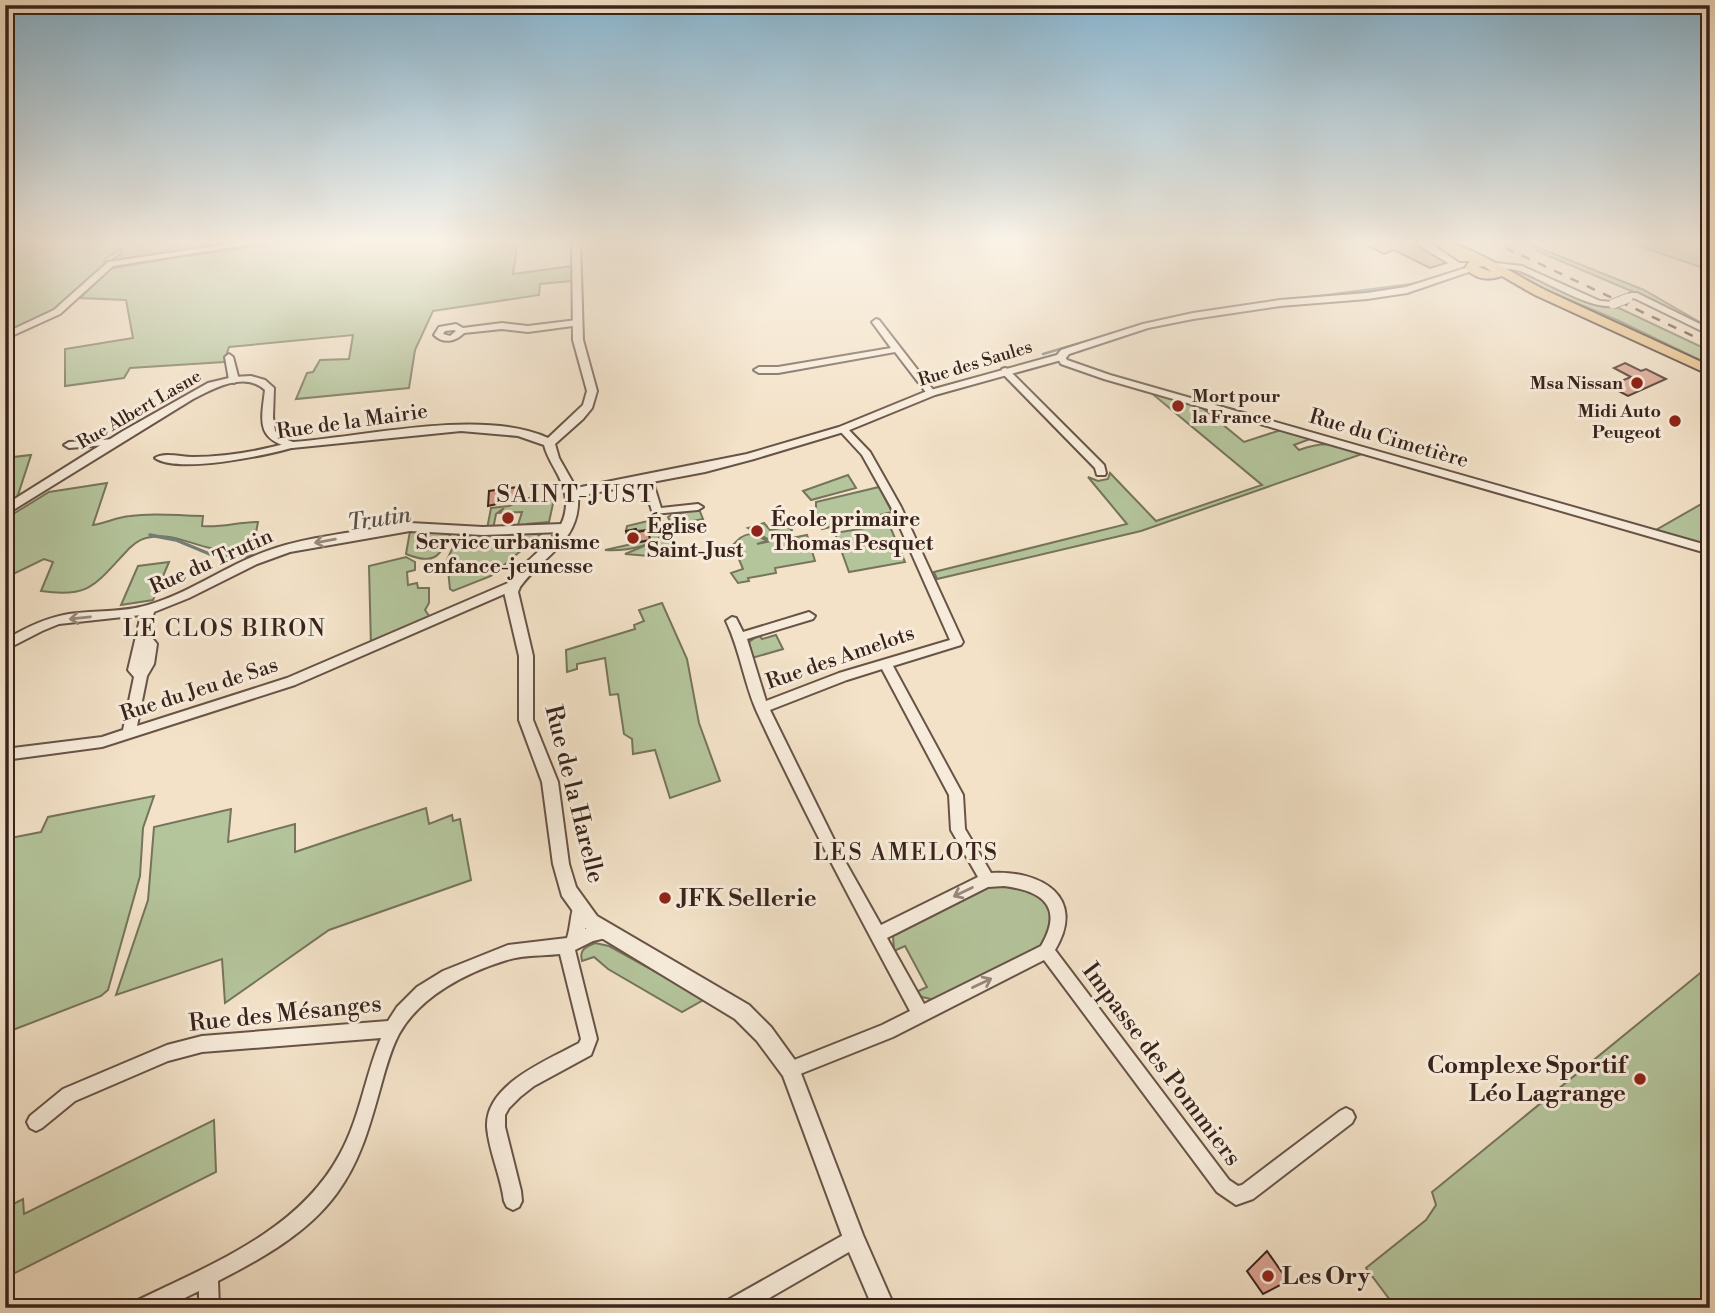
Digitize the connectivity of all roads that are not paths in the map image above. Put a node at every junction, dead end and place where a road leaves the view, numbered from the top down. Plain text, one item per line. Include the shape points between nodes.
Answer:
1 (69, 301) edge
2 (577, 301) edge
3 (1301, 301) edge
4 (1560, 301) edge
5 (1594, 301) edge
6 (1620, 301) edge
7 (1647, 301) edge
8 (1613, 304) joint
9 (876, 322) dead end
10 (577, 323) junction
11 (461, 331) dead end
12 (1710, 332) edge
13 (5, 336) edge
14 (898, 349) junction
15 (229, 357) dead end
16 (1061, 357) junction
17 (759, 370) dead end
18 (1710, 371) edge
19 (1005, 372) junction
20 (234, 380) junction
21 (931, 393) junction
22 (843, 429) junction
23 (115, 442) junction
24 (549, 443) junction
25 (69, 445) dead end
26 (292, 445) junction
27 (160, 458) dead end
28 (1101, 473) dead end
29 (648, 479) junction
30 (569, 487) junction
31 (698, 507) dead end
32 (5, 511) edge
33 (564, 528) junction
34 (1710, 550) edge
35 (512, 586) junction
36 (148, 610) junction
37 (809, 616) dead end
38 (732, 621) dead end
39 (740, 637) junction
40 (5, 646) edge
41 (885, 663) junction
42 (762, 708) junction
43 (130, 734) junction
44 (5, 755) edge
45 (987, 880) junction
46 (580, 908) junction
47 (605, 932) junction
48 (879, 934) junction
49 (569, 945) junction
50 (1046, 951) junction
51 (921, 1014) junction
52 (393, 1029) junction
53 (790, 1070) junction
54 (1346, 1117) dead end
55 (36, 1122) dead end
56 (513, 1201) dead end
57 (854, 1238) junction
58 (208, 1275) junction
59 (144, 1308) edge
60 (209, 1308) edge
61 (733, 1308) edge
62 (884, 1308) edge

1 - 13 street via 57,312
2 - 10 street
3 - 16 street, Rue des Saules via 1194,316 1116,335
4 - 18 main road
5 - 8 street
6 - 8 street, bridge
7 - 12 street
9 - 14 street
10 - 11 street
10 - 24 street via 592,391 579,417
14 - 17 street
14 - 21 street
15 - 20 street
16 - 19 street, Rue des Saules
16 - 34 street, Rue du Cimetière via 1107,377
19 - 21 street, Rue des Saules
19 - 28 street
20 - 23 street, Rue Albert Lasne via 212,385
20 - 26 street, Rue Albert Lasne via 265,383 270,390 267,427 278,442
21 - 22 street, Rue des Saules
22 - 29 street, Rue des Saules via 705,468
22 - 41 street, Rue des Amelots via 866,454 896,507 957,642
23 - 25 street
23 - 32 street, Rue Albert Lasne
24 - 26 street, Rue de la Mairie via 500,429 443,427
24 - 30 street via 551,457
26 - 27 street, Rue de la Mairie via 226,460
29 - 30 street, Rue des Saules via 600,488
29 - 31 street via 657,512
30 - 33 street via 573,506
33 - 35 street via 546,554
33 -> 36 street, Rue du Trutin via 483,531 410,527 289,548 270,552
35 - 43 street, Rue du Jeu de Sas via 290,682
35 - 46 street, Rue de la Harelle via 526,656 526,720 550,782 568,890
36 -> 40 street, Rue du Trutin via 59,620
36 - 43 street via 145,637 137,648 134,670 141,675
37 - 39 street
38 - 39 street
39 - 42 street
41 - 42 street, Rue des Amelots
41 - 45 street via 956,795 958,830
42 - 48 street, Rue des Amelots via 836,859
43 - 44 street, Rue du Jeu de Sas via 70,748
45 -> 48 street
45 - 50 street via 1021,879 1051,897 1059,925 1055,941
46 - 47 street, Rue de la Harelle
46 - 49 street via 579,926
47 - 49 street, Rue des Mésanges
47 - 53 street, Rue de la Harelle via 742,1012
48 - 51 street, Rue des Amelots
49 - 52 street, Rue des Mésanges via 508,952 449,976 423,993
49 - 56 street via 589,1038 585,1049 507,1094 499,1107 495,1124 511,1177
51 -> 50 street
50 - 54 street, Impasse des Pommiers via 1223,1186 1236,1196 1247,1193
51 - 53 street
52 - 55 street, Rue des Mésanges via 202,1044 166,1053 69,1096
52 - 58 street via 359,1131 326,1193 285,1230
53 - 57 street, Rue de la Harelle
57 - 61 street
57 - 62 street, Rue de la Harelle
58 - 59 street
58 - 60 street

